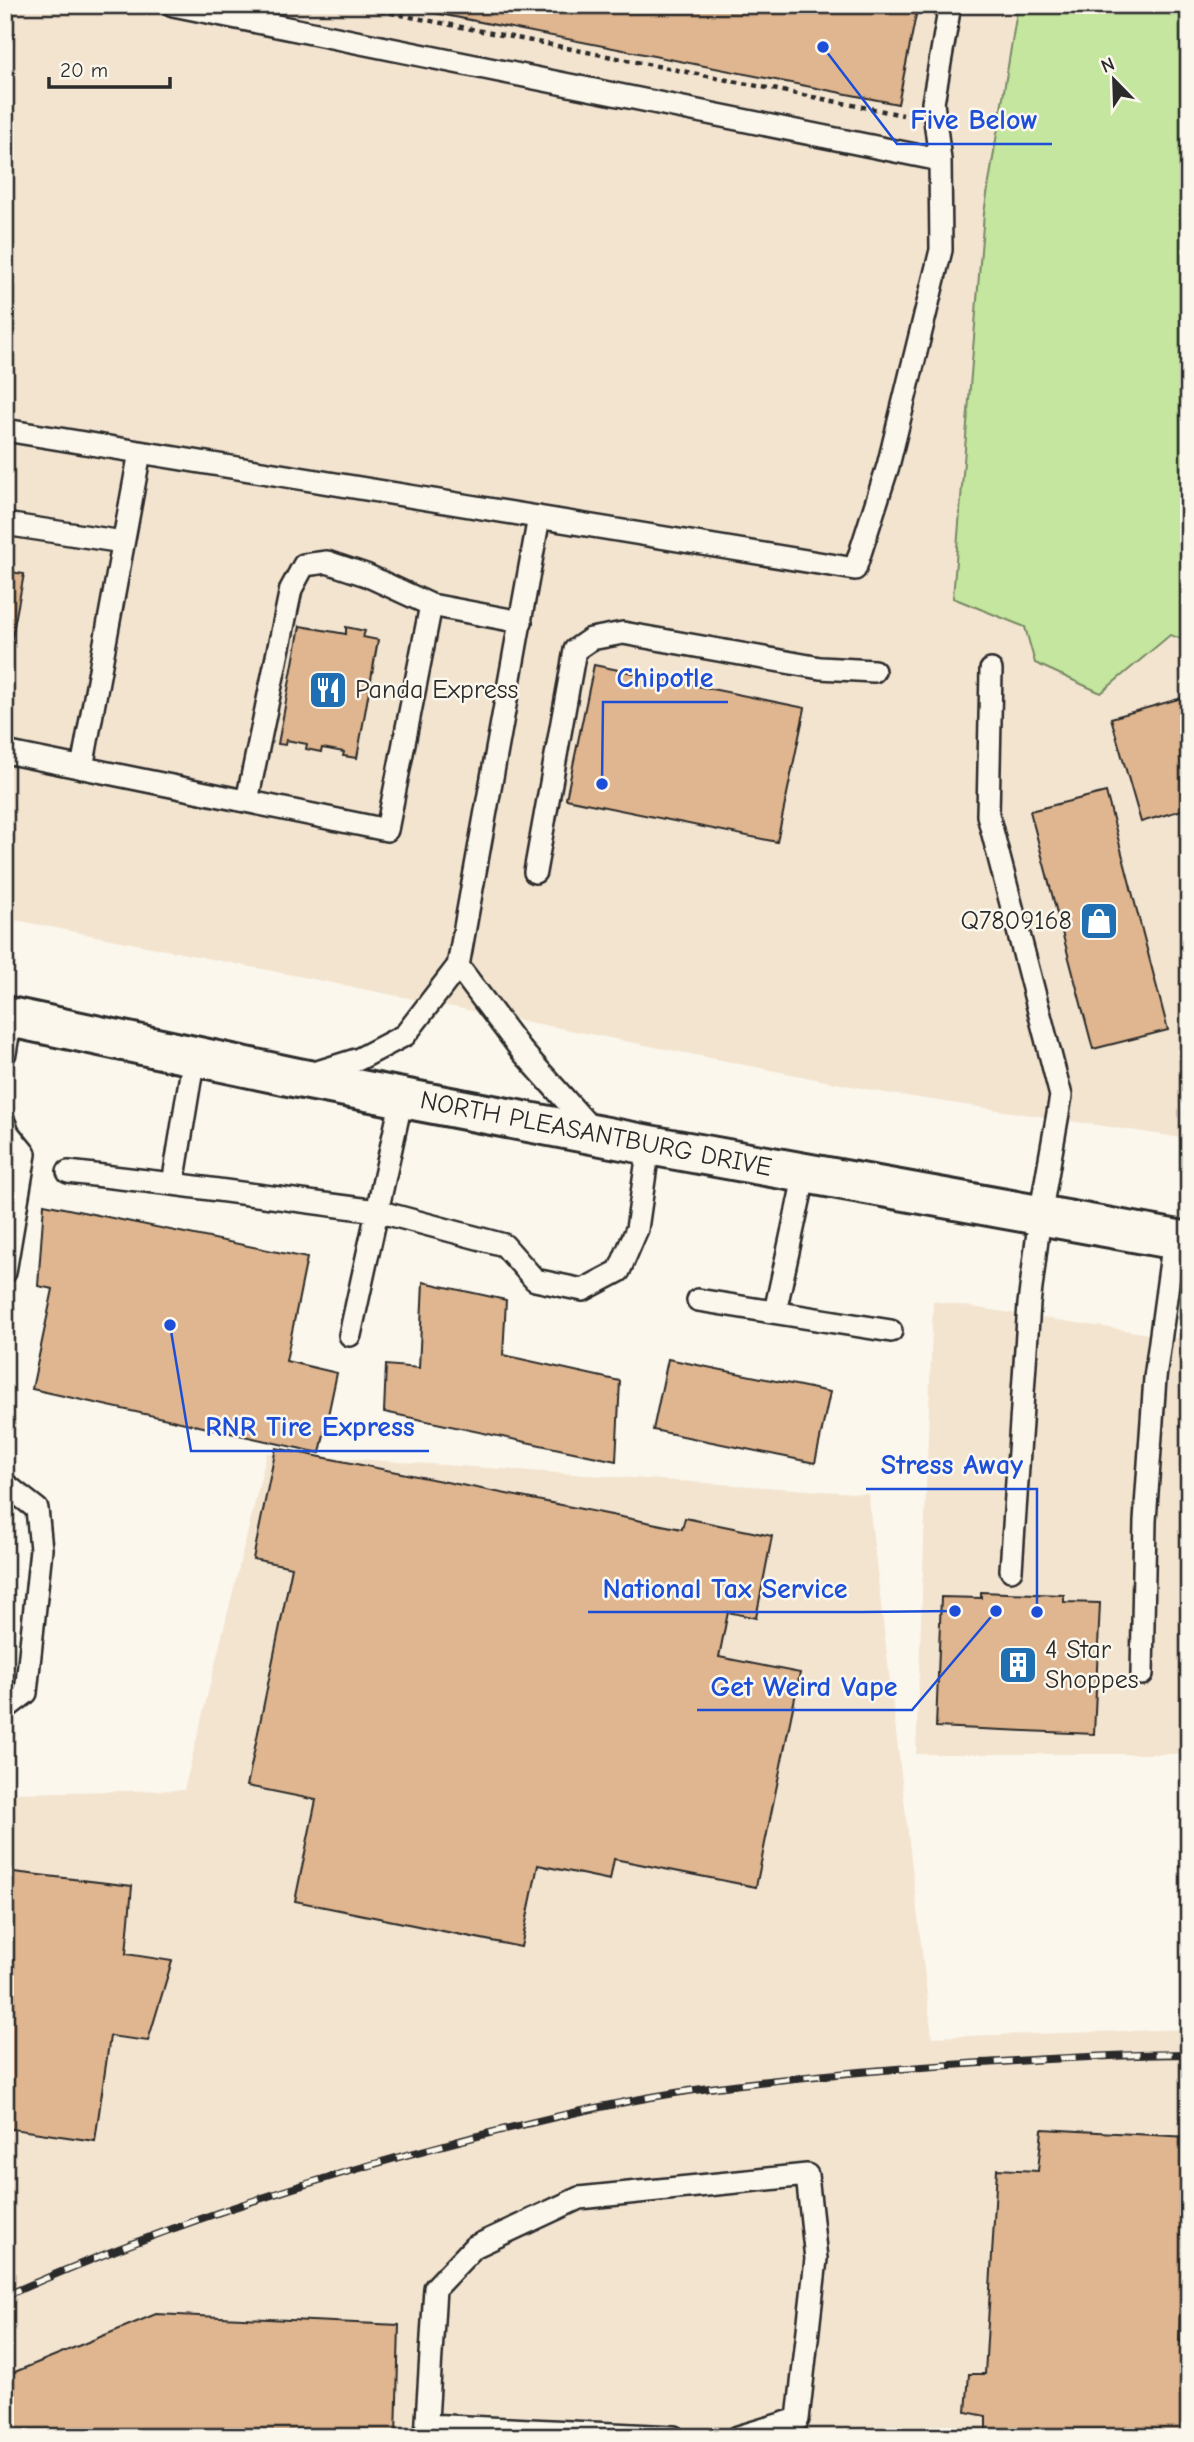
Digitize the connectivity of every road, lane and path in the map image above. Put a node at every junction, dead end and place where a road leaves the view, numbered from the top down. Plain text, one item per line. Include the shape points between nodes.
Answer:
1 (173, 5) edge
2 (351, 5) edge
3 (950, 5) edge
4 (935, 120) junction
5 (940, 160) junction
6 (5, 430) edge
7 (140, 452) junction
8 (539, 517) junction
9 (5, 524) edge
10 (123, 542) junction
11 (431, 605) junction
12 (521, 622) junction
13 (991, 670) dead end
14 (874, 671) dead end
15 (5, 752) edge
16 (82, 768) junction
17 (247, 801) junction
18 (535, 872) dead end
19 (458, 967) junction
20 (7, 1029) edge
21 (194, 1056) junction
22 (299, 1078) junction
23 (402, 1098) junction
24 (6, 1130) edge
25 (596, 1134) junction
26 (649, 1145) junction
27 (68, 1172) dead end
28 (805, 1173) junction
29 (173, 1184) junction
30 (377, 1211) junction
31 (1040, 1216) junction
32 (1181, 1241) edge
33 (5, 1272) edge
34 (698, 1300) dead end
35 (775, 1312) junction
36 (891, 1331) dead end
37 (350, 1335) dead end
38 (5, 1483) edge
39 (1011, 1570) dead end
40 (1142, 1674) dead end
41 (5, 1709) edge
42 (426, 2431) edge
43 (674, 2437) edge
44 (738, 2437) edge

1 - 5 lane
2 - 4 path
3 - 4 lane via 933,103
4 - 5 lane
5 - 8 lane via 941,250 888,466 855,569
6 - 7 lane
7 - 8 lane
7 - 10 lane
8 - 12 lane
9 - 10 lane
10 - 16 lane
11 - 12 lane
11 - 17 lane via 387,830
11 - 17 lane via 327,562 304,565 291,589
12 - 19 lane
13 - 31 lane via 988,816 1061,1096
14 - 18 lane via 820,668 623,633 592,639 575,650
15 - 16 lane
16 - 17 lane
19 - 22 lane via 405,1035 359,1059
19 - 25 lane via 520,1051
20 - 21 main road, NORTH PLEASANTBURG DRIVE
21 - 22 main road, NORTH PLEASANTBURG DRIVE
21 - 29 lane
22 - 23 main road, NORTH PLEASANTBURG DRIVE
23 - 25 main road, NORTH PLEASANTBURG DRIVE
23 - 30 lane
24 - 33 lane via 25,1154
25 - 26 main road, NORTH PLEASANTBURG DRIVE
26 - 28 main road, NORTH PLEASANTBURG DRIVE
26 - 30 lane via 637,1229 620,1271 583,1290 535,1280 504,1245
27 - 29 lane
28 - 31 main road, NORTH PLEASANTBURG DRIVE
28 - 35 lane
29 - 30 lane
30 - 37 lane
31 - 32 main road, NORTH PLEASANTBURG DRIVE
31 - 39 lane via 1027,1324
32 - 40 lane via 1155,1378 1145,1521
34 - 35 lane
35 - 36 lane
38 - 41 lane via 37,1509 41,1549 26,1693
42 - 43 lane
42 - 44 lane via 435,2288 474,2247 579,2198 807,2175 816,2259 798,2419

